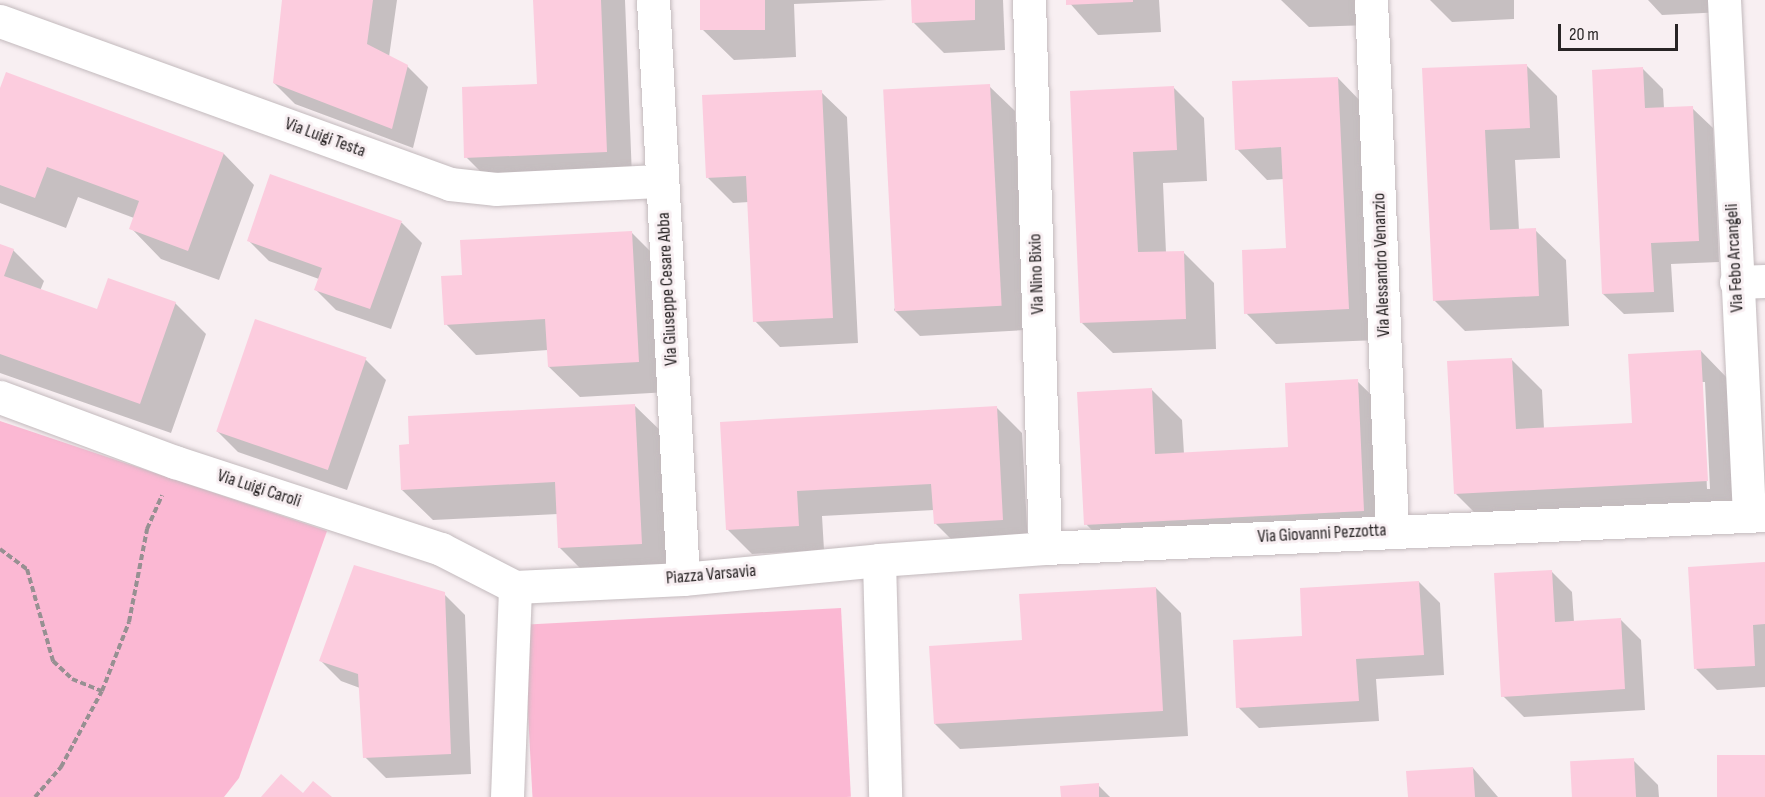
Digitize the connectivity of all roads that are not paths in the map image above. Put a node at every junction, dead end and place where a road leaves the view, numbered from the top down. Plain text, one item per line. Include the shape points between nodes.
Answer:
1 (17, 0) edge
2 (653, 0) edge
3 (1029, 0) edge
4 (1371, 0) edge
5 (1724, 0) edge
6 (0, 19) edge
7 (662, 181) junction
8 (1751, 282) edge
9 (0, 397) edge
10 (1757, 515) edge
11 (1392, 531) junction
12 (1045, 548) junction
13 (879, 560) junction
14 (683, 579) junction
15 (515, 587) junction
16 (507, 797) edge
17 (885, 797) edge

1 - 6 street
2 - 7 street, Via Giuseppe Cesare Abba
3 - 12 street, Via Nino Bixio
4 - 11 street, Via Alessandro Venanzio
5 - 8 street, Via Febo Arcangeli
6 - 7 street, Via Luigi Testa via 450,184 496,189
7 - 14 street, Via Giuseppe Cesare Abba
8 - 10 street, Via Febo Arcangeli
9 - 15 street, Via Luigi Caroli via 175,462 441,549
10 - 11 street, Via Giovanni Pezzotta
11 - 12 street, Via Giovanni Pezzotta
12 - 13 street, Via Giovanni Pezzotta
13 - 14 street, Piazza Varsavia
13 - 17 street
14 - 15 street, Piazza Varsavia
15 - 16 street

